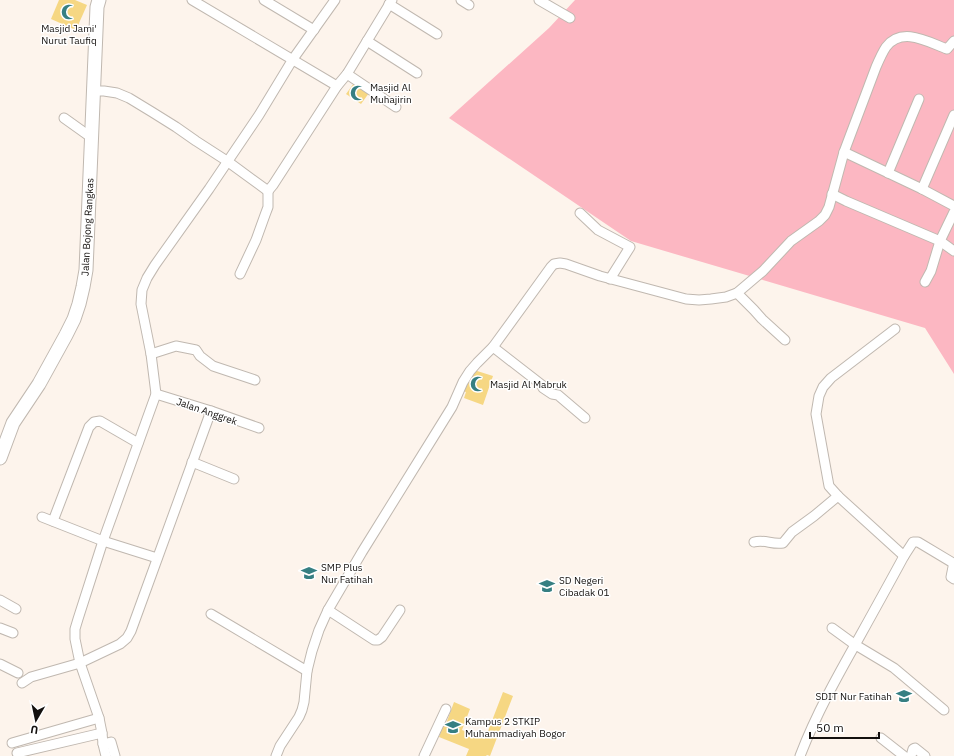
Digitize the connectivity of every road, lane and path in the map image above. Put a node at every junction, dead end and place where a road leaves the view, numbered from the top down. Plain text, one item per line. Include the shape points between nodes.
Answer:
1 (99, 0) edge
2 (192, 0) edge
3 (264, 0) edge
4 (336, 0) edge
5 (461, 0) edge
6 (539, 0) edge
7 (390, 2) edge
8 (469, 6) dead end
9 (570, 18) dead end
10 (314, 30) junction
11 (437, 34) dead end
12 (367, 41) junction
13 (954, 41) edge
14 (951, 51) edge
15 (293, 60) junction
16 (417, 73) dead end
17 (347, 74) junction
18 (337, 86) junction
19 (93, 91) junction
20 (919, 99) dead end
21 (396, 107) dead end
22 (954, 115) edge
23 (64, 118) dead end
24 (92, 138) junction
25 (844, 152) junction
26 (227, 161) junction
27 (888, 173) junction
28 (922, 189) junction
29 (268, 191) junction
30 (832, 194) junction
31 (954, 206) edge
32 (954, 212) edge
33 (580, 213) dead end
34 (940, 241) junction
35 (954, 252) edge
36 (240, 274) dead end
37 (610, 279) junction
38 (925, 282) dead end
39 (737, 292) junction
40 (895, 329) dead end
41 (785, 340) dead end
42 (493, 347) junction
43 (151, 354) junction
44 (256, 380) dead end
45 (156, 394) junction
46 (211, 411) junction
47 (585, 418) dead end
48 (259, 428) dead end
49 (138, 443) junction
50 (0, 458) edge
51 (192, 462) junction
52 (234, 479) dead end
53 (838, 496) junction
54 (42, 517) dead end
55 (53, 521) junction
56 (103, 541) junction
57 (754, 542) dead end
58 (904, 556) junction
59 (157, 558) junction
60 (954, 579) edge
61 (0, 600) edge
62 (16, 609) dead end
63 (328, 610) junction
64 (400, 610) dead end
65 (211, 614) dead end
66 (0, 628) edge
67 (832, 628) dead end
68 (13, 633) dead end
69 (854, 644) junction
70 (80, 663) junction
71 (0, 664) edge
72 (307, 671) junction
73 (18, 673) dead end
74 (22, 684) dead end
75 (446, 709) dead end
76 (944, 710) dead end
77 (99, 718) junction
78 (102, 733) junction
79 (881, 738) dead end
80 (12, 743) dead end
81 (103, 744) junction
82 (17, 753) dead end
83 (106, 756) edge
84 (115, 756) edge
85 (276, 756) edge
86 (424, 756) edge
87 (800, 756) edge
88 (904, 756) edge
89 (911, 756) edge
90 (925, 756) edge

1 - 19 main road, Jalan Bojong Rangkas
2 - 15 street
3 - 10 street
4 - 10 street
5 - 8 street
6 - 9 street
7 - 11 street
7 - 12 street
10 - 15 street
12 - 16 street
12 - 17 street
13 - 14 street
14 - 25 street via 913,36 894,39 880,57
15 - 18 street
15 - 26 street
17 - 18 street
17 - 21 street
18 - 29 street
19 - 24 main road, Jalan Bojong Rangkas
19 - 26 street via 117,93 129,98
20 - 27 street
22 - 28 street
23 - 24 street
24 - 50 main road, Jalan Bojong Rangkas via 86,270 79,304 66,335 39,384 13,423
25 - 27 street
25 - 30 street
26 - 29 street
26 - 43 street via 155,265 142,290 141,304
27 - 28 street
28 - 31 street
29 - 36 street via 268,207
30 - 34 street
30 - 39 street via 825,215 791,241 763,271
32 - 34 street
33 - 37 street via 598,230 630,247
34 - 35 street
34 - 38 street
37 - 39 street via 674,296 700,300 726,297
37 - 42 street via 566,264 554,264
39 - 41 street via 762,320
40 - 53 street via 831,378 818,396 816,414 829,486
42 - 47 street
42 - 63 street via 463,382 452,407
43 - 44 street via 176,346 196,350 213,366
43 - 45 street
45 - 46 street, Jalan Anggrek
45 - 49 street
46 - 48 street, Jalan Anggrek
46 - 51 street
49 - 55 street via 100,421 94,422 89,427
49 - 56 street
51 - 52 street
51 - 59 street
53 - 57 street via 792,532 784,543
53 - 58 street
54 - 55 street
55 - 56 street
56 - 59 street
56 - 70 street via 75,629
58 - 60 street via 913,542 918,542 953,563 951,577
58 - 69 street
59 - 70 street via 127,638 120,644
61 - 62 street
63 - 64 street via 374,640 382,637
63 - 72 street
65 - 72 street
66 - 68 street
67 - 69 street
69 - 76 street via 894,668
69 - 87 street via 813,724
70 - 74 street via 31,676
70 - 77 street
71 - 73 street
72 - 85 street via 302,710
75 - 86 street
77 - 78 street
77 - 80 street
78 - 81 street
78 - 82 street
79 - 88 street
81 - 83 street
81 - 84 street via 111,742
89 - 90 street via 915,748

